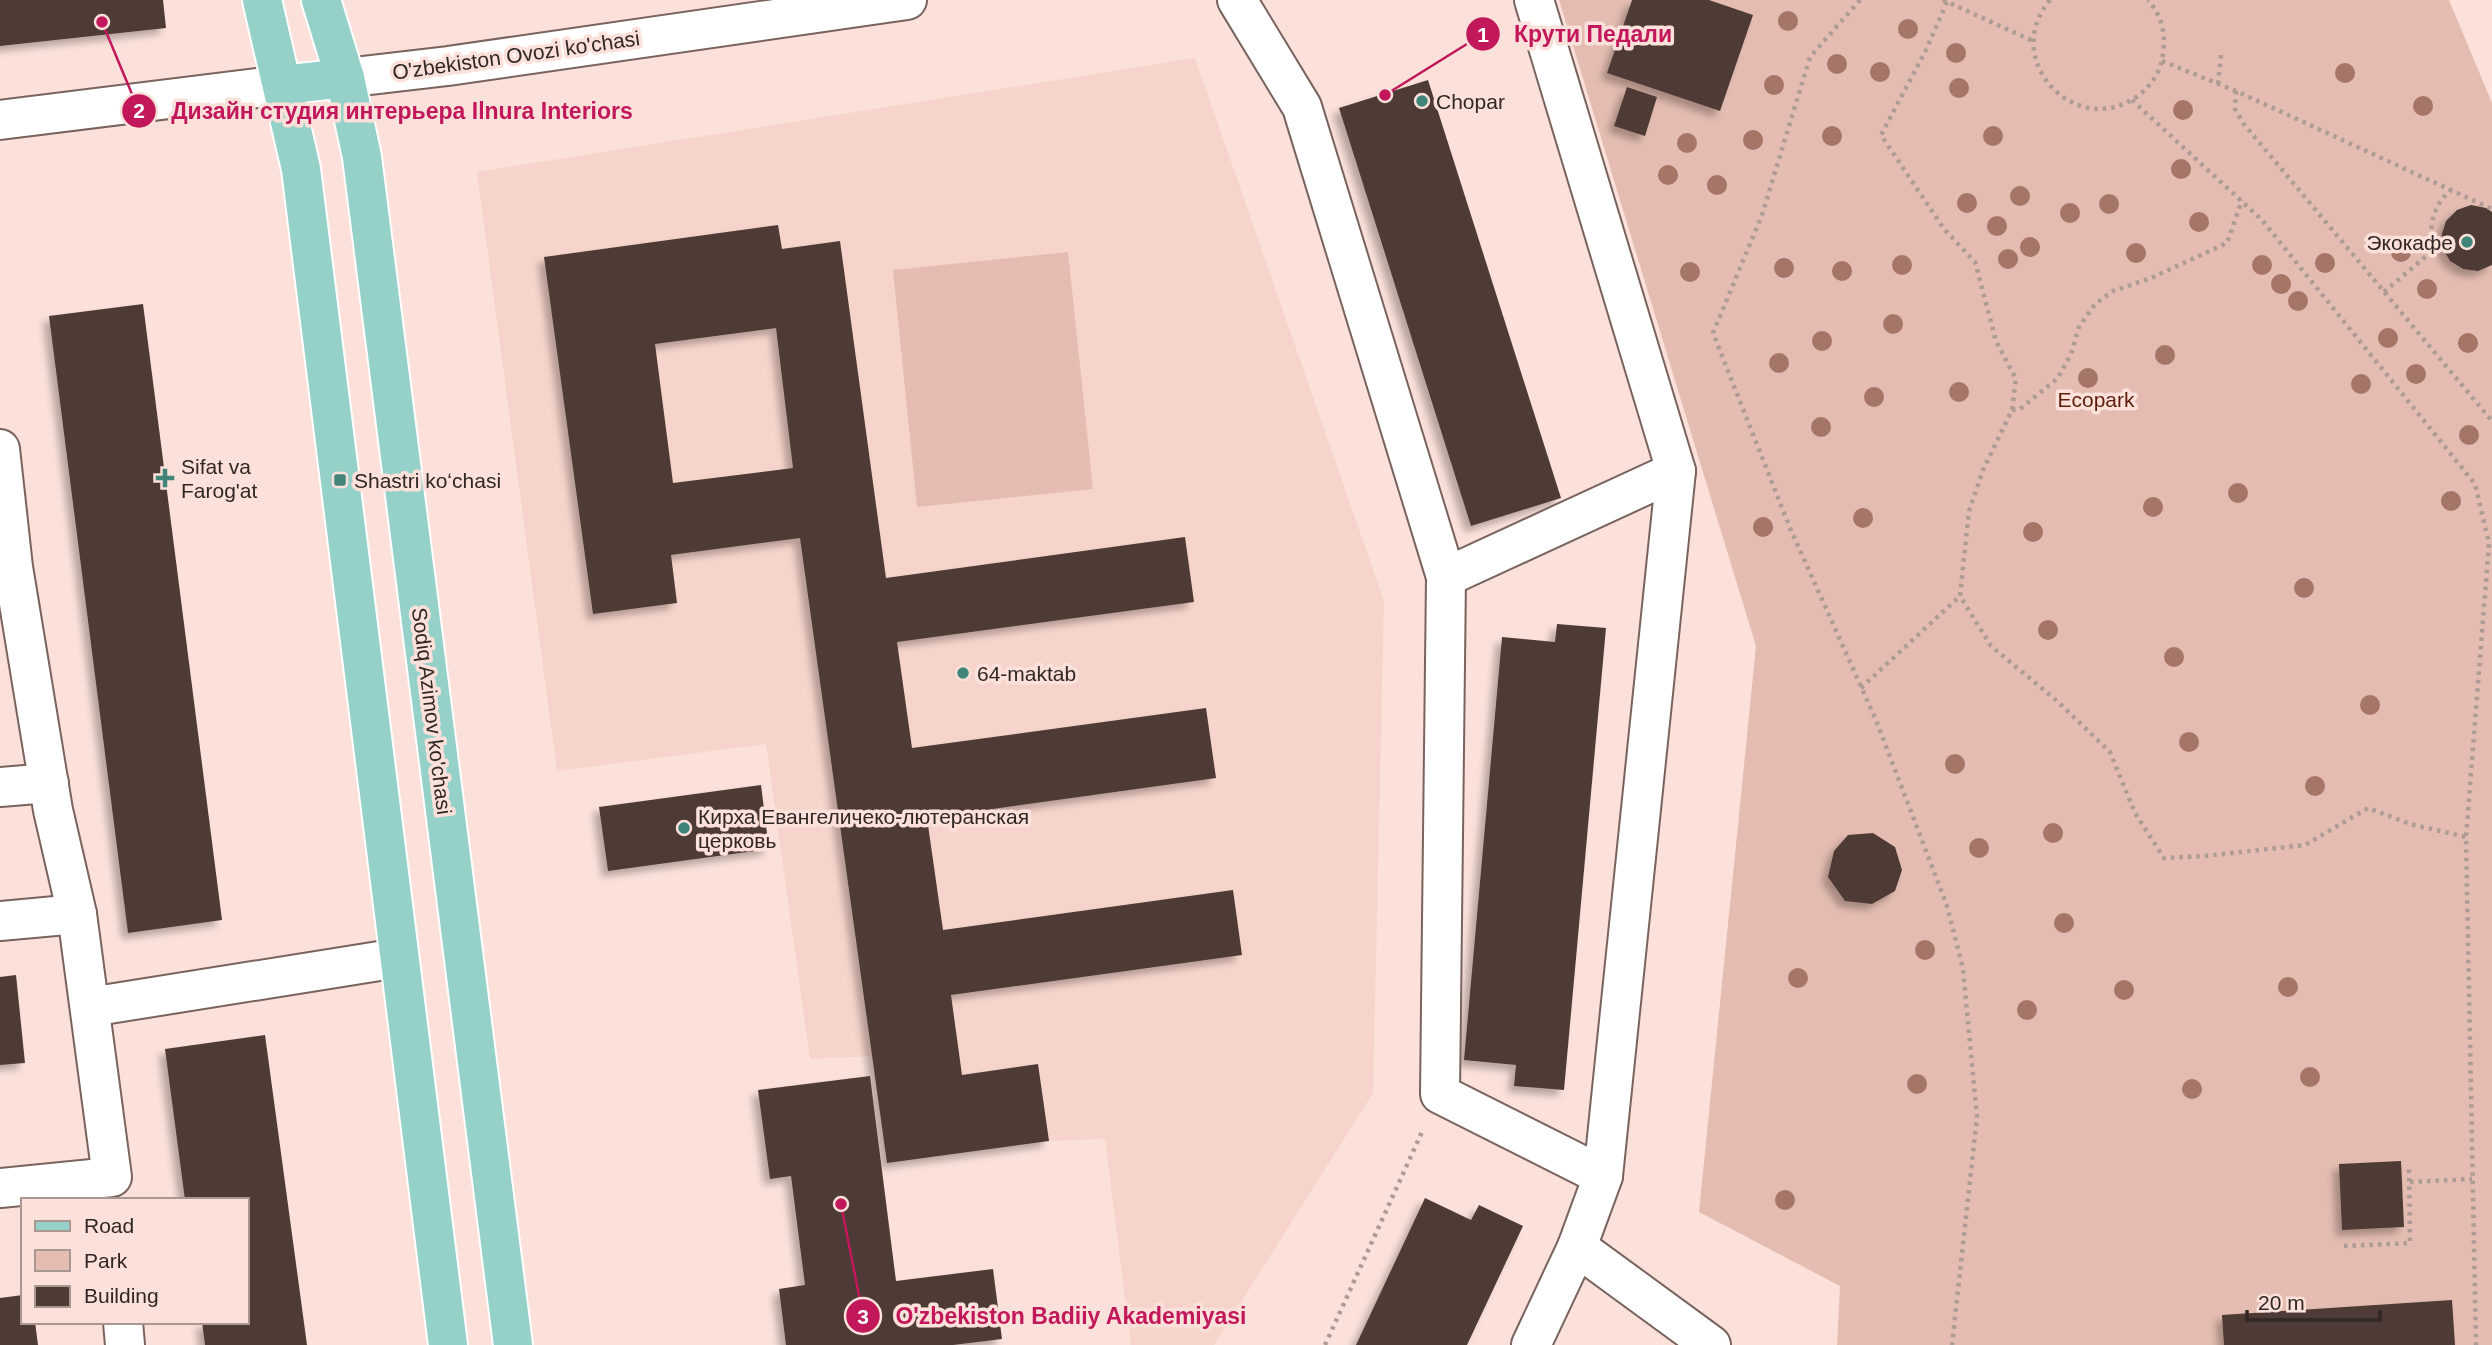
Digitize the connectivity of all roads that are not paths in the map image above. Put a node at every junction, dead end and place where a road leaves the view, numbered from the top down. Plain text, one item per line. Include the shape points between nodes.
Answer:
1 (262, 0) edge
2 (321, 0) edge
3 (907, 0) edge
4 (1237, 0) edge
5 (1534, 0) edge
6 (814, 6) edge
7 (345, 78) junction
8 (282, 85) junction
9 (0, 120) edge
10 (0, 449) edge
11 (1676, 471) junction
12 (6, 568) edge
13 (1446, 577) junction
14 (49, 783) junction
15 (0, 787) edge
16 (77, 914) junction
17 (0, 921) edge
18 (398, 958) junction
19 (90, 1007) junction
20 (1603, 1176) junction
21 (0, 1188) edge
22 (113, 1188) edge
23 (1577, 1247) junction
24 (123, 1324) edge
25 (125, 1345) edge
26 (448, 1345) edge
27 (513, 1345) edge
28 (1531, 1345) edge
29 (1711, 1345) edge

1 - 8 main road
2 - 7 main road, Sodiq Azimov ko'chasi
3 - 6 street, O'zbekiston Ovozi ko'chasi
4 - 13 street via 1302,107
5 - 11 street
6 - 7 street, O'zbekiston Ovozi ko'chasi via 473,62
7 - 8 main road, O'zbekiston Ovozi ko'chasi
7 - 27 main road, Sodiq Azimov ko'chasi via 362,157
8 - 9 street, O'zbekiston Ovozi ko'chasi
8 - 18 main road via 301,169
10 - 12 street
11 - 13 street
11 - 20 street
12 - 14 street
13 - 20 street via 1440,1094
14 - 15 street
14 - 16 street
16 - 17 street
16 - 19 street
18 - 19 street
18 - 26 main road
19 - 22 street
20 - 23 street
21 - 22 street
23 - 28 street
23 - 29 street
24 - 25 street

